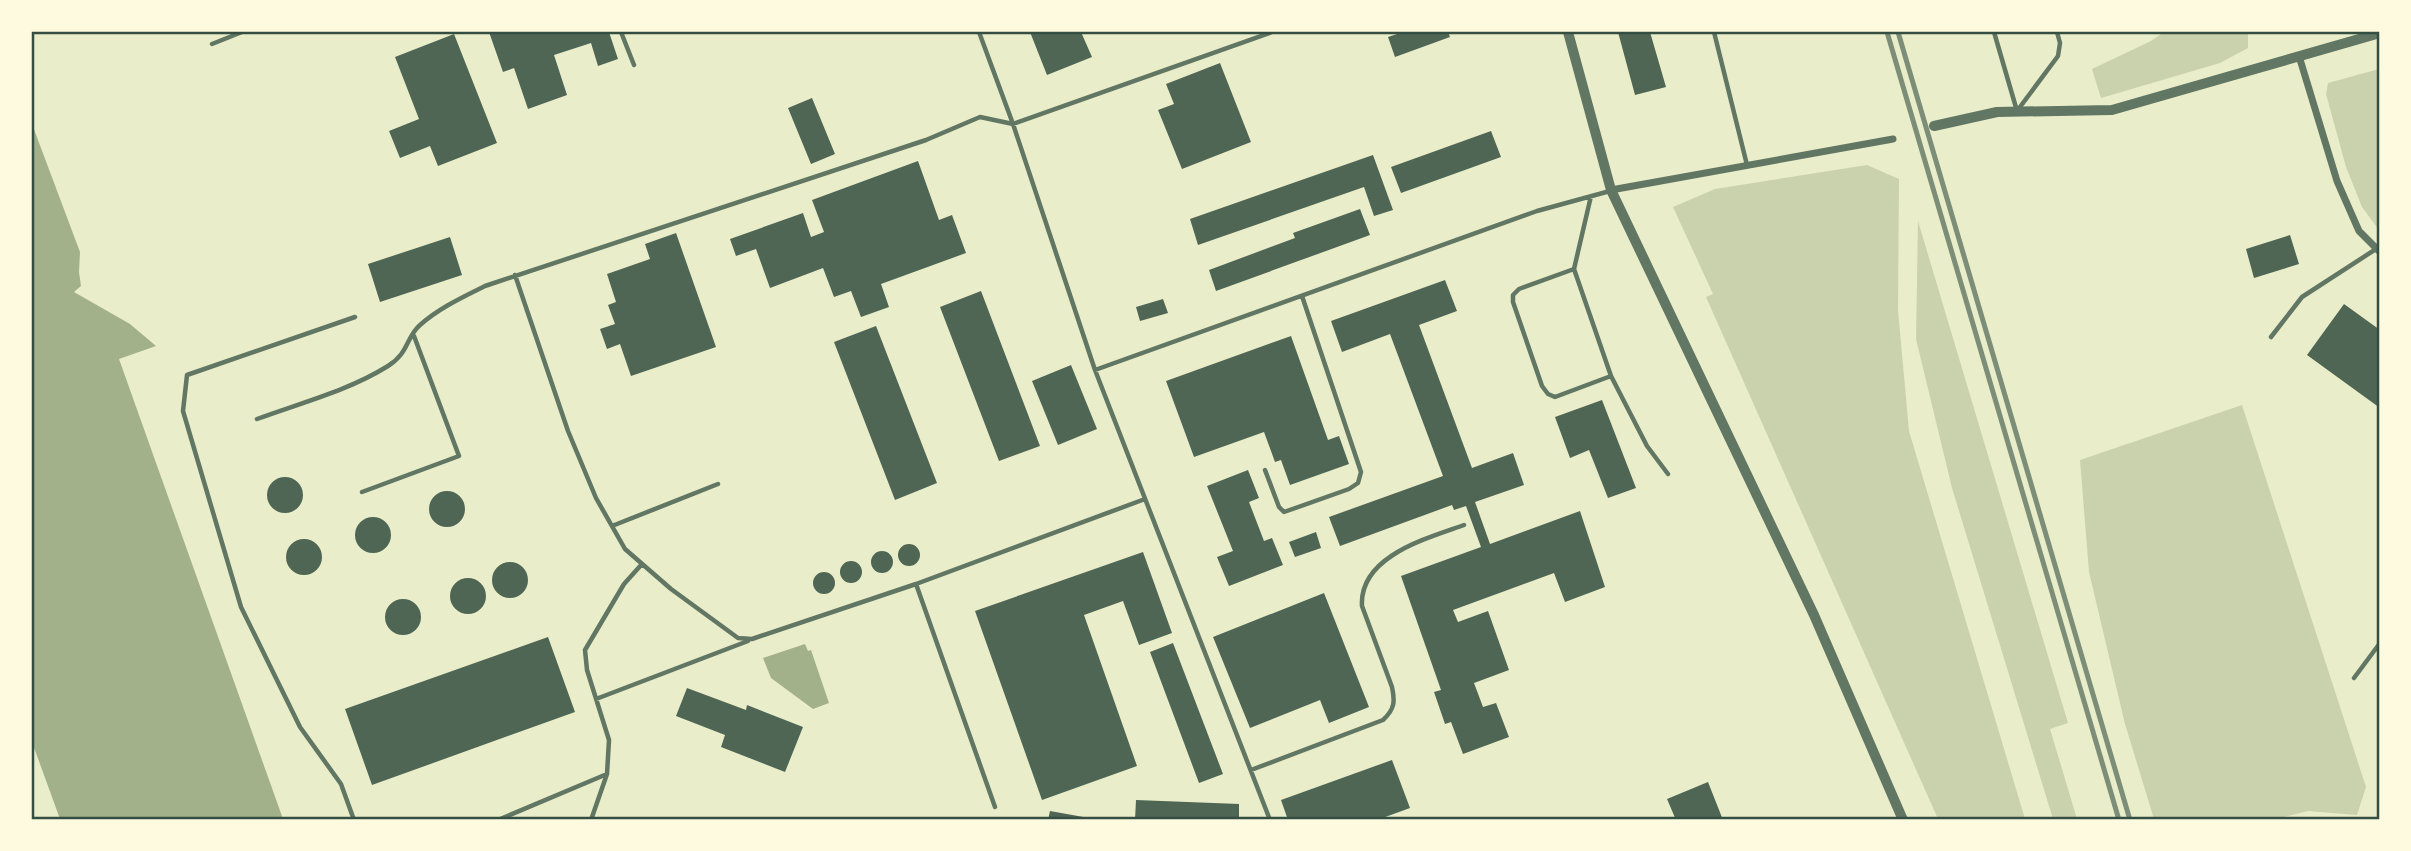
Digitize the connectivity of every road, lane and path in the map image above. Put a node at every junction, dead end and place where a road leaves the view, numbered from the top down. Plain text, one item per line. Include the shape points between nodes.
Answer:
1 (242, 32) edge
2 (621, 32) edge
3 (979, 32) edge
4 (1272, 32) edge
5 (1568, 32) edge
6 (1714, 32) edge
7 (1994, 32) edge
8 (2057, 32) edge
9 (2379, 33) edge
10 (212, 44) dead end
11 (2299, 56) junction
12 (634, 65) dead end
13 (2017, 111) junction
14 (1013, 124) junction
15 (1934, 126) dead end
16 (1893, 139) dead end
17 (1747, 166) junction
18 (1611, 190) junction
19 (1591, 196) junction
20 (2378, 250) edge
21 (1574, 269) junction
22 (515, 275) junction
23 (1302, 296) junction
24 (355, 317) dead end
25 (414, 335) junction
26 (2271, 337) dead end
27 (1096, 370) junction
28 (1611, 376) junction
29 (257, 419) dead end
30 (1265, 470) dead end
31 (1668, 474) dead end
32 (718, 484) dead end
33 (362, 492) dead end
34 (1145, 499) junction
35 (1464, 525) dead end
36 (612, 526) junction
37 (642, 564) junction
38 (916, 584) junction
39 (752, 639) junction
40 (2379, 643) edge
41 (2354, 678) dead end
42 (596, 699) junction
43 (1251, 770) junction
44 (607, 774) junction
45 (995, 807) dead end
46 (354, 820) edge
47 (498, 820) edge
48 (591, 820) edge
49 (1270, 820) edge
50 (1903, 820) edge

1 - 10 lane
2 - 12 lane
3 - 14 lane
4 - 14 lane
5 - 18 street
6 - 17 lane
7 - 13 lane
8 - 13 lane via 2058,56
9 - 11 street
11 - 13 street via 2112,110
11 - 20 street via 2337,181 2359,232
13 - 15 street
14 - 22 lane via 980,117 926,140
14 - 27 lane
16 - 17 street
17 - 18 street
18 - 19 lane
18 - 50 street via 1814,615
19 - 21 lane
19 - 23 lane
20 - 26 lane via 2302,298
21 - 28 lane
21 - 28 lane via 1519,289 1513,295 1517,314 1548,394 1555,397
22 - 25 lane via 447,306 418,326
22 - 36 lane via 568,431
23 - 27 lane
23 - 30 lane via 1361,472 1358,483 1349,489 1284,512
24 - 46 lane via 187,375 183,411 241,607 300,727 341,784
25 - 29 lane via 404,353 389,366
25 - 33 lane via 459,456
27 - 34 lane
28 - 31 lane via 1647,446
32 - 36 lane
34 - 38 lane
34 - 43 lane
35 - 43 lane via 1396,552 1361,594 1392,687 1392,712 1384,720
36 - 37 lane via 625,549
37 - 39 lane via 738,638
37 - 42 lane via 624,584 585,650
38 - 39 lane
38 - 45 lane
39 - 42 lane
40 - 41 lane
42 - 44 lane via 609,740
43 - 49 lane
44 - 47 lane
44 - 48 lane

